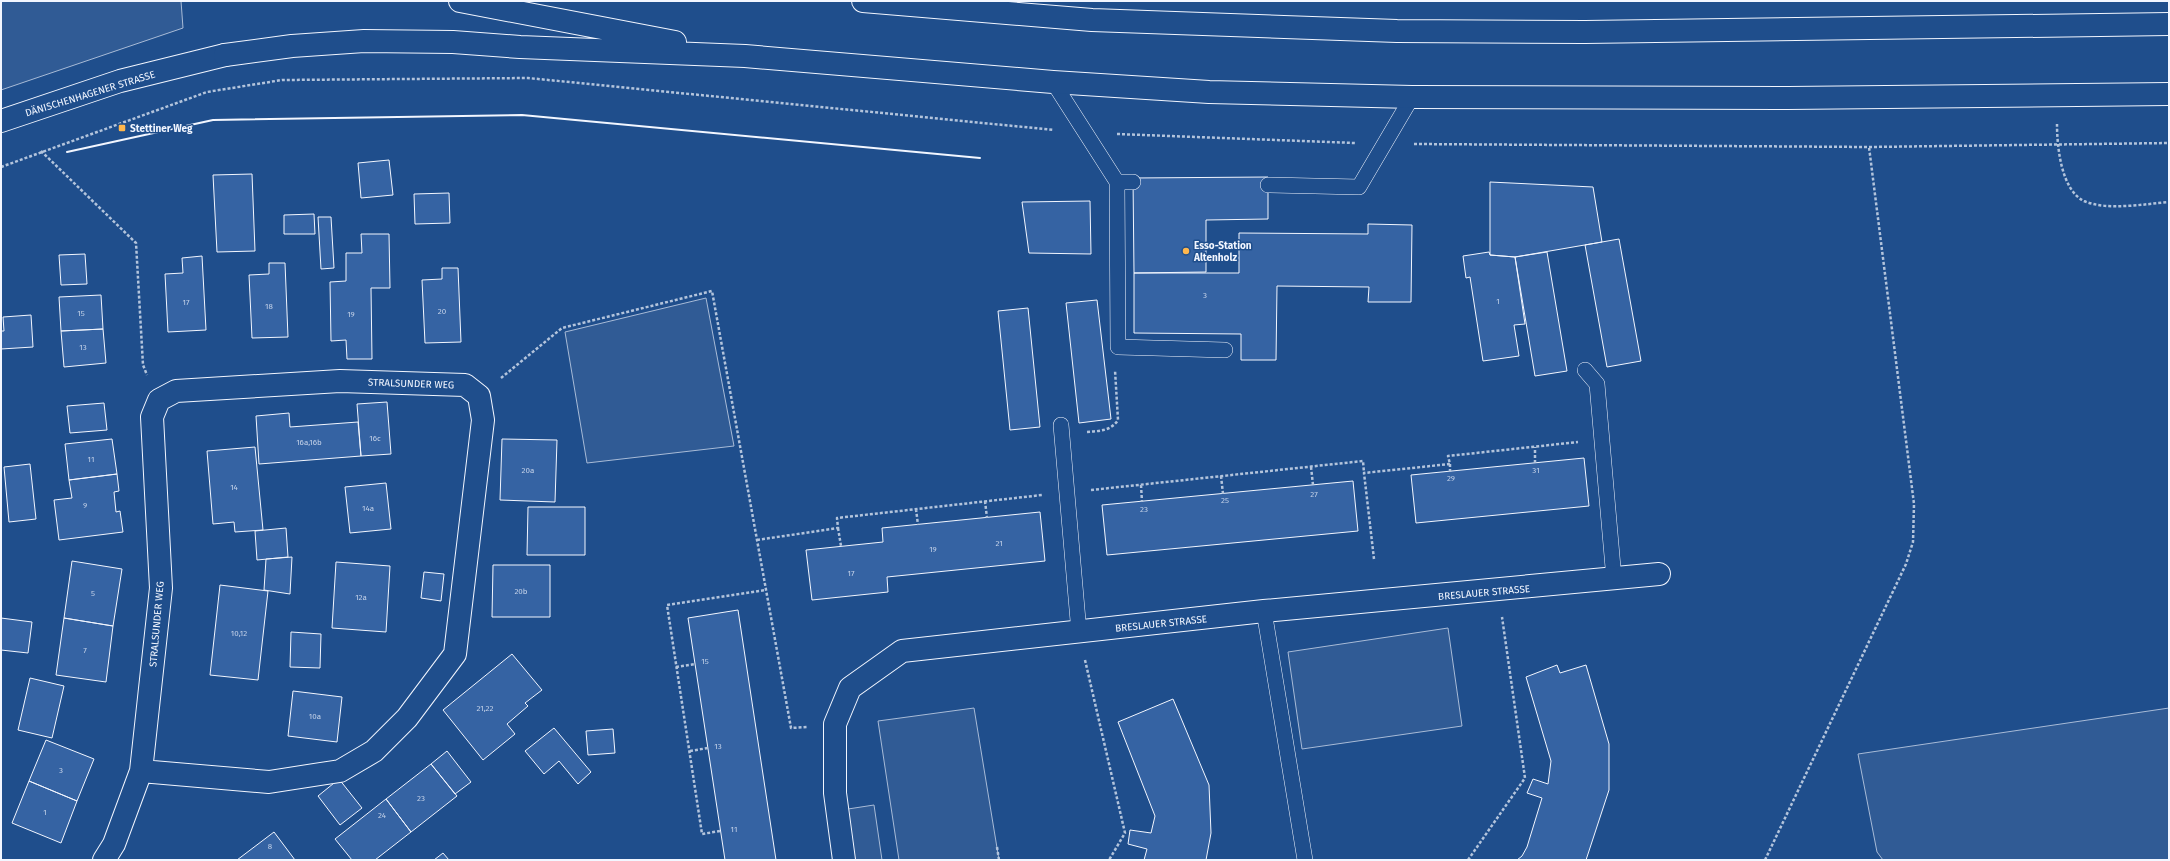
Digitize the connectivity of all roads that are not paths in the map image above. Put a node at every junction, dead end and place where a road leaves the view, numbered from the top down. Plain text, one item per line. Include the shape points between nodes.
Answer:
1 (460, 1) edge
2 (863, 1) edge
3 (2169, 24) edge
4 (745, 56) junction
5 (1052, 82) junction
6 (2169, 94) edge
7 (1412, 97) junction
8 (1, 121) edge
9 (1117, 182) junction
10 (1133, 182) dead end
11 (1268, 185) dead end
12 (1225, 350) dead end
13 (1585, 370) dead end
14 (1062, 430) road end
15 (1659, 574) dead end
16 (1614, 579) junction
17 (1264, 611) junction
18 (1079, 632) junction
19 (141, 771) junction
20 (104, 860) edge
21 (844, 860) edge
22 (1305, 860) edge

1 - 4 main road
2 - 3 main road via 1092,20 1397,31 1593,32
4 - 5 main road
4 - 8 main road, DÄNISCHENHAGENER STRASSE via 453,42 372,41 292,46 225,55 120,81
5 - 7 main road via 1209,92
5 - 9 lane
6 - 7 main road via 1788,98
7 - 11 lane via 1359,187
9 - 10 lane
9 - 12 lane via 1118,347
13 - 16 lane via 1597,384
14 - 18 lane
15 - 16 main road, BRESLAUER STRASSE
16 - 17 main road, BRESLAUER STRASSE
17 - 18 main road, BRESLAUER STRASSE
17 - 22 lane
18 - 21 main road, BRESLAUER STRASSE via 902,651 850,688 835,724 835,793
19 - 19 main road, STRALSUNDER WEG via 161,588 152,417 160,400 176,391 340,381 465,385 479,396 483,420 455,654 407,718 374,751 340,770 269,782
19 - 20 main road, STRALSUNDER WEG via 114,844

